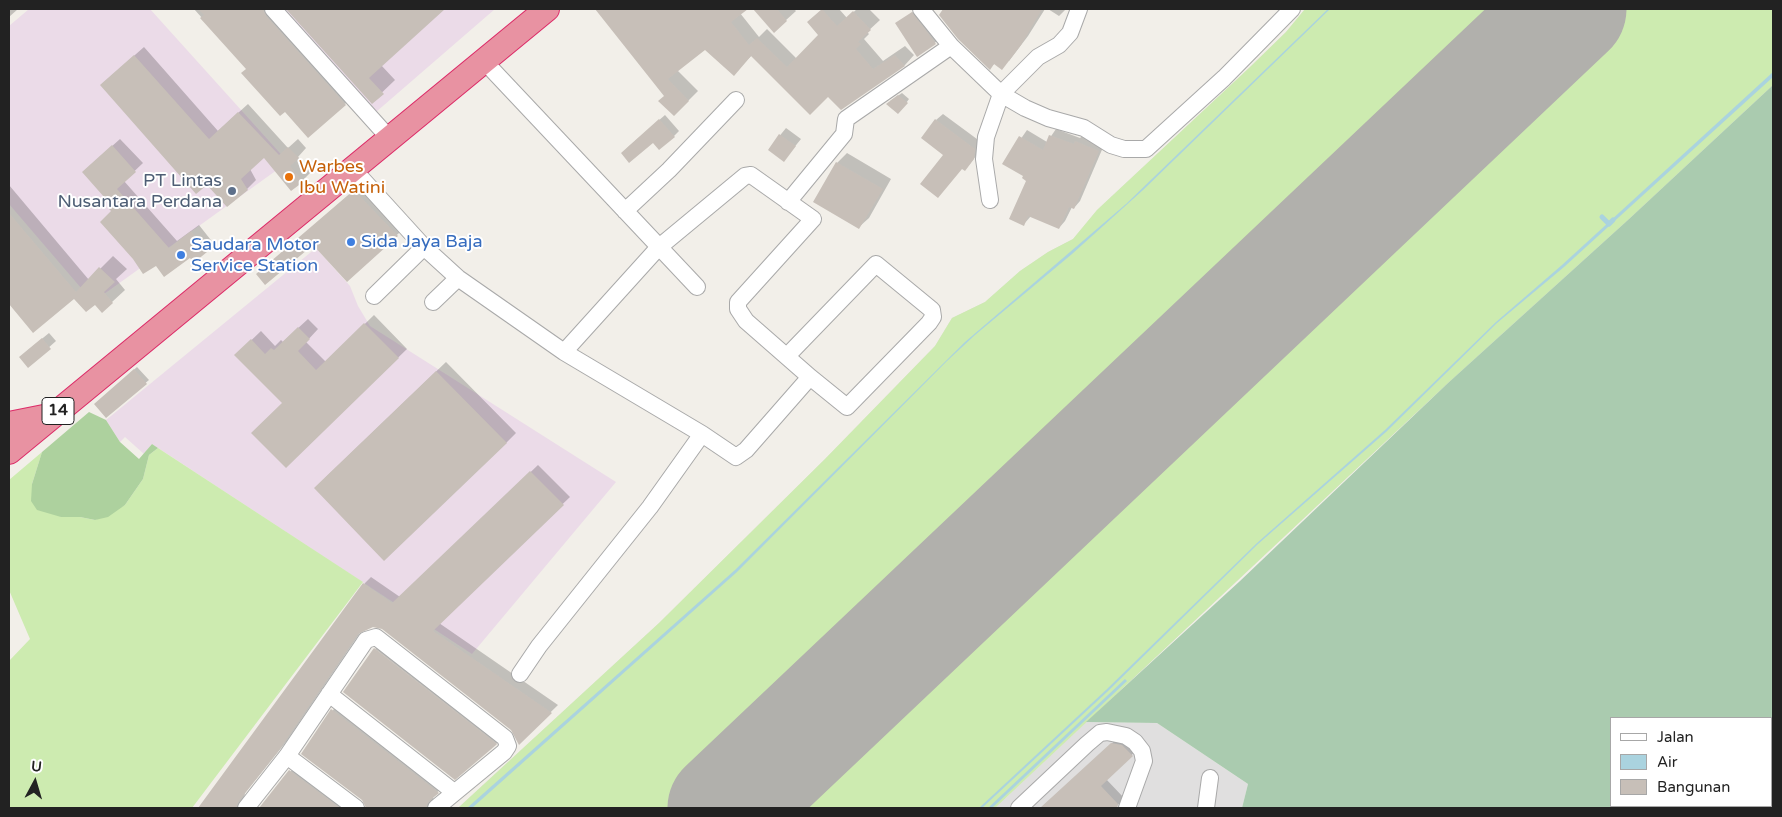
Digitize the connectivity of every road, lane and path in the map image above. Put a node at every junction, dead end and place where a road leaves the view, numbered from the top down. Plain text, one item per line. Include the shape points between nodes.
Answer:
1 (273, 9) edge
2 (547, 9) edge
3 (921, 9) edge
4 (1079, 9) edge
5 (1292, 9) edge
6 (951, 46) junction
7 (484, 61) junction
8 (1001, 94) junction
9 (736, 100) dead end
10 (390, 139) junction
11 (353, 170) junction
12 (990, 200) dead end
13 (788, 202) junction
14 (625, 211) junction
15 (424, 247) junction
16 (658, 248) junction
17 (458, 278) junction
18 (697, 288) dead end
19 (374, 296) dead end
20 (433, 302) dead end
21 (564, 352) junction
22 (787, 356) junction
23 (810, 377) junction
24 (54, 414) junction
25 (9, 424) edge
26 (702, 434) junction
27 (9, 452) edge
28 (520, 674) dead end
29 (329, 694) junction
30 (287, 756) junction
31 (1210, 778) dead end
32 (454, 792) junction
33 (246, 808) edge
34 (356, 808) edge
35 (436, 808) edge
36 (1019, 808) edge
37 (1127, 808) edge
38 (1206, 808) edge

1 - 10 street
2 - 7 highway, 14
3 - 6 street
4 - 8 street via 1065,39 1038,57
5 - 8 street via 1224,78 1146,149 1111,145 1084,128 1048,118
6 - 8 street
6 - 13 street via 846,119 844,134
7 - 10 highway, 14
7 - 14 street
8 - 12 street via 986,137 984,159
9 - 14 street
10 - 11 highway, 14
11 - 15 street
11 - 24 highway, 14
13 - 16 street via 749,175
13 - 22 street via 813,220 738,302 738,309 746,321
14 - 16 street
15 - 17 street
15 - 19 street
16 - 18 street
16 - 21 street
17 - 20 street
17 - 21 street
21 - 26 street
22 - 23 street
22 - 23 street via 876,264 932,310 933,317 929,323 847,407
23 - 26 street via 741,455 736,457
24 - 25 highway
24 - 27 highway, 14
26 - 28 street via 650,507
29 - 30 street
29 - 32 street
29 - 32 street via 366,640 376,637 505,738 508,746 504,752
30 - 33 street
30 - 34 street
31 - 38 street
32 - 35 street
36 - 37 street via 1087,744 1100,733 1107,732 1126,736 1142,750 1142,767

